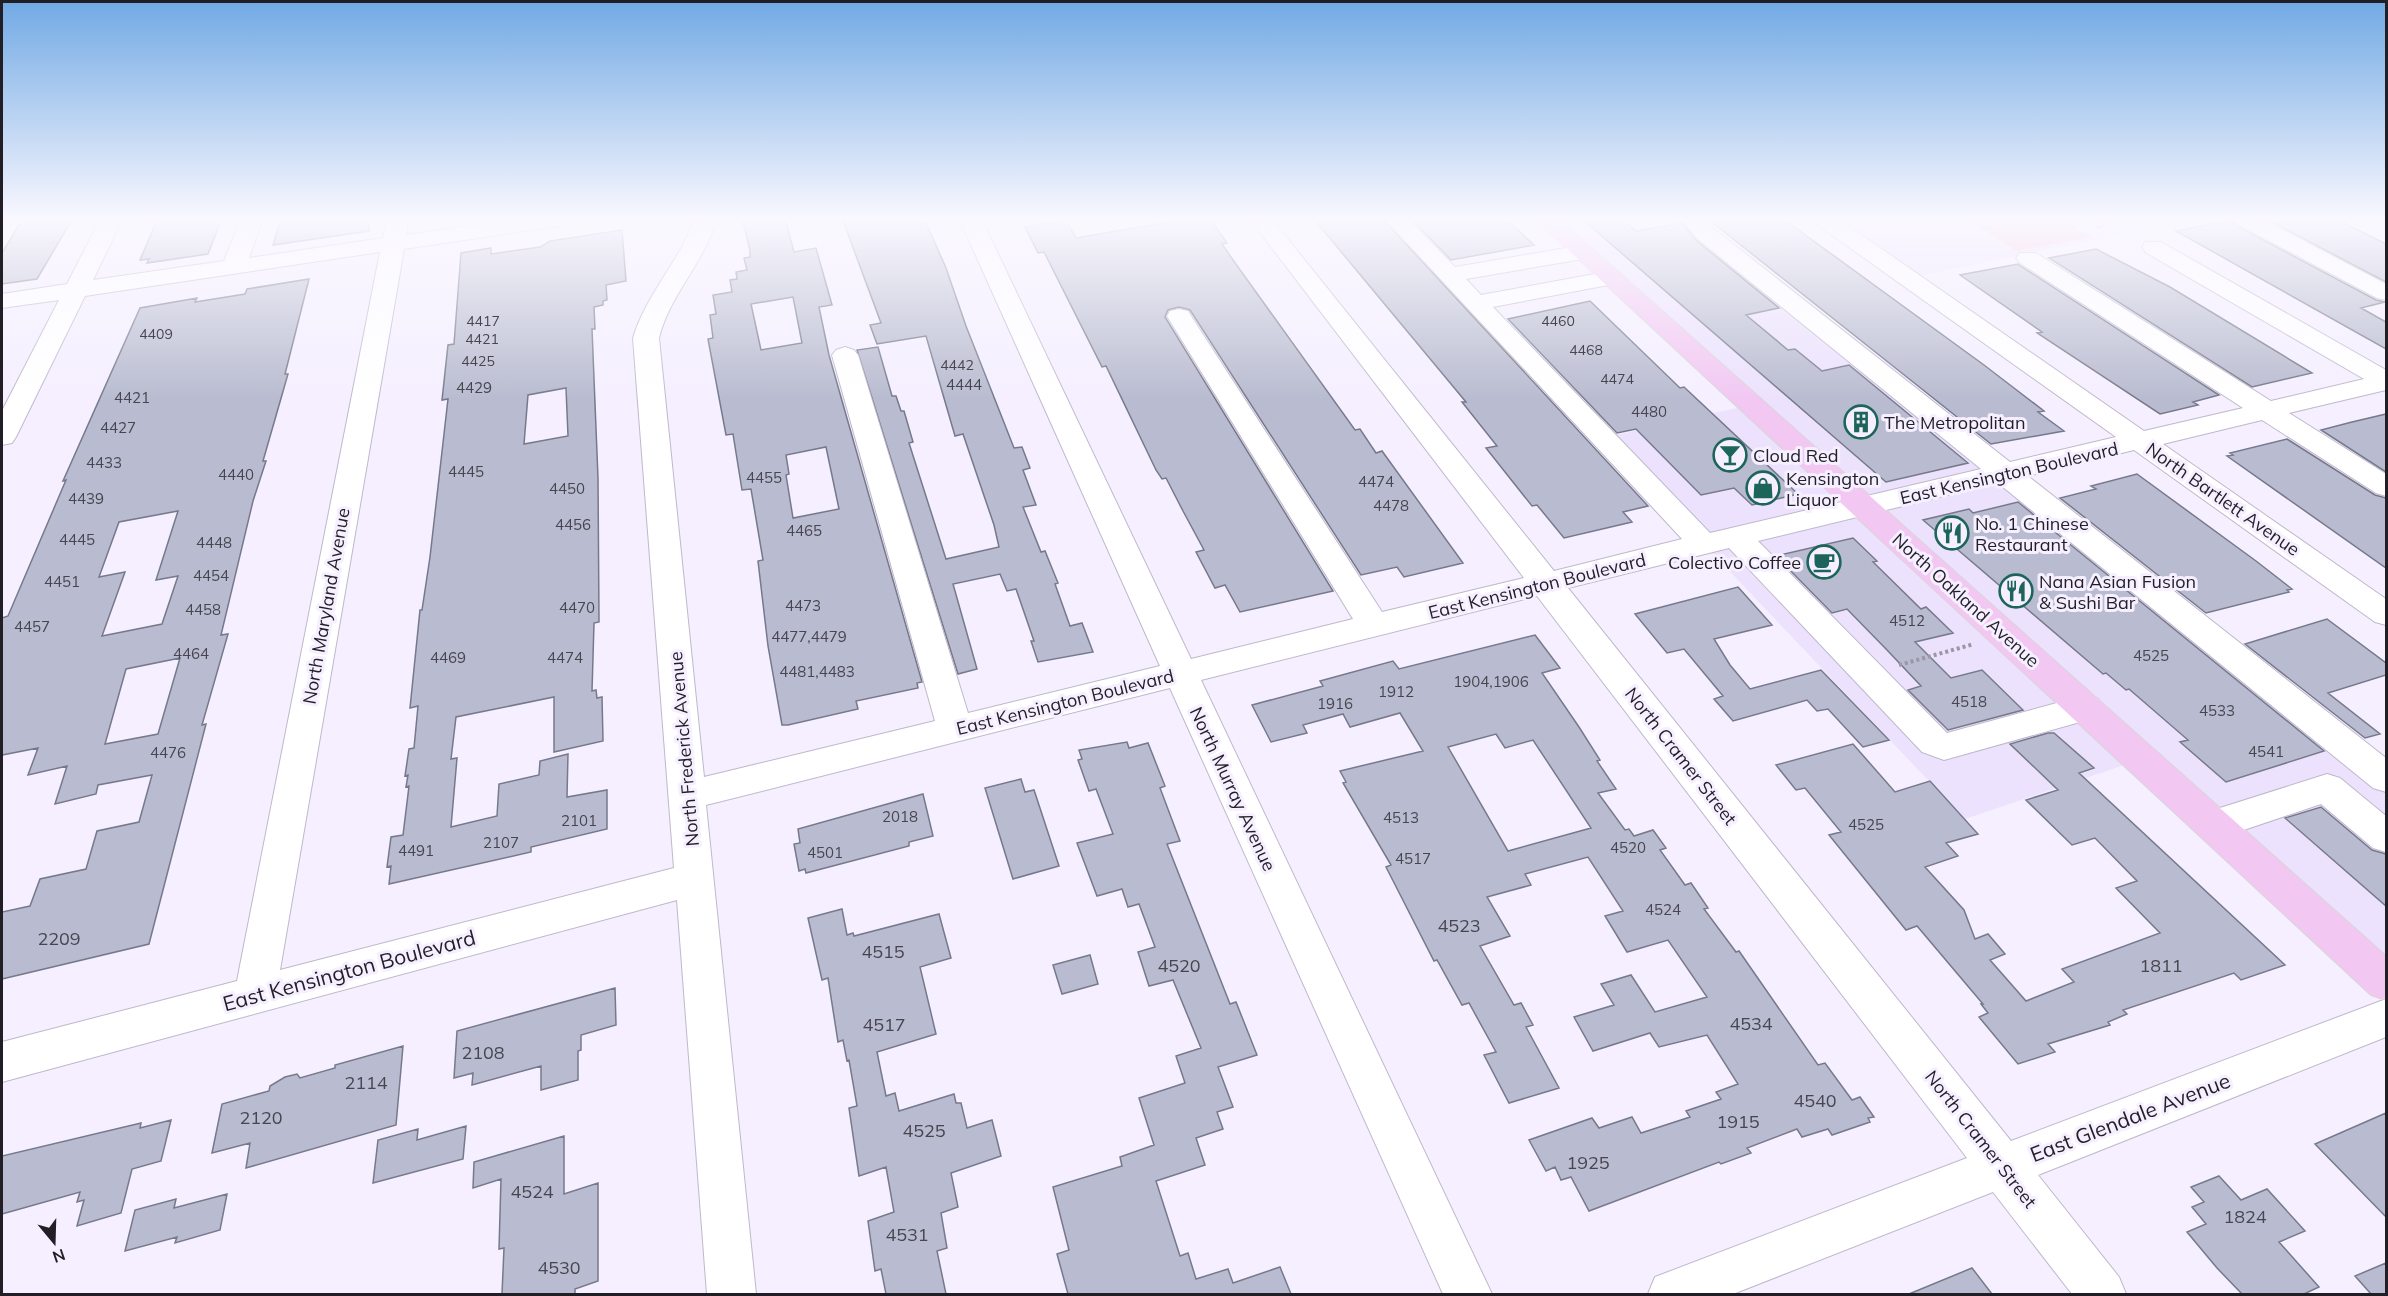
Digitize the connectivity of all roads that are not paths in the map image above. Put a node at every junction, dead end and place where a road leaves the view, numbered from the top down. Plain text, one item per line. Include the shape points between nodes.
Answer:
1 (80, 278) edge
2 (151, 278) edge
3 (386, 278) edge
4 (675, 278) edge
5 (998, 278) edge
6 (1307, 278) edge
7 (1452, 278) edge
8 (1608, 278) edge
9 (1611, 278) edge
10 (1762, 278) edge
11 (1910, 278) edge
12 (2060, 278) edge
13 (2206, 278) edge
14 (2359, 278) edge
15 (74, 290) junction
16 (2386, 293) edge
17 (2, 301) edge
18 (1475, 303) junction
19 (1179, 316) dead end
20 (845, 354) dead end
21 (2386, 382) edge
22 (2267, 411) junction
23 (2, 437) edge
24 (2142, 441) junction
25 (2005, 473) junction
26 (2386, 488) edge
27 (1864, 507) junction
28 (1736, 537) junction
29 (1704, 544) junction
30 (1545, 583) junction
31 (2386, 614) edge
32 (1374, 626) junction
33 (1179, 674) junction
34 (2086, 708) junction
35 (955, 728) junction
36 (2382, 774) edge
37 (2328, 788) junction
38 (688, 795) junction
39 (2214, 825) junction
40 (2386, 837) edge
41 (696, 879) junction
42 (2386, 982) edge
43 (255, 995) junction
44 (2386, 1018) edge
45 (2, 1062) edge
46 (2002, 1166) junction
47 (732, 1294) edge
48 (1468, 1294) edge
49 (1672, 1294) edge
50 (2102, 1294) edge

1 - 15 street
2 - 15 street
3 - 43 street, North Maryland Avenue
4 - 38 street, North Frederick Avenue via 657,305 646,338
5 - 33 street, North Murray Avenue
6 - 30 street, North Cramer Street
7 - 18 street
8 - 18 street
9 - 27 main road, North Oakland Avenue
10 - 25 street
11 - 24 street, North Bartlett Avenue
12 - 22 street
13 - 21 street
14 - 16 street
15 - 17 street
15 - 23 street
18 - 29 street
19 - 32 street
20 - 35 street
21 - 22 street, East Kensington Boulevard
22 - 24 street, East Kensington Boulevard
22 - 26 street
24 - 25 street, East Kensington Boulevard
24 - 31 street, North Bartlett Avenue
25 - 27 street, East Kensington Boulevard
25 - 36 street
27 - 28 street, East Kensington Boulevard
27 - 34 main road, North Oakland Avenue
28 - 29 street, East Kensington Boulevard
28 - 34 street via 1935,743 1944,747
29 - 30 street, East Kensington Boulevard
30 - 32 street, East Kensington Boulevard
30 - 46 street, North Cramer Street
32 - 33 street, East Kensington Boulevard
33 - 35 street, East Kensington Boulevard
33 - 48 street, North Murray Avenue
34 - 39 main road, North Oakland Avenue
35 - 38 street, East Kensington Boulevard
36 - 37 street
37 - 39 street
37 - 40 street
38 - 41 street, North Frederick Avenue
39 - 42 main road, North Oakland Avenue
41 - 43 street, East Kensington Boulevard
41 - 47 street, North Frederick Avenue
43 - 45 street, East Kensington Boulevard
44 - 46 street, East Glendale Avenue
46 - 49 street, East Glendale Avenue
46 - 50 street, North Cramer Street

